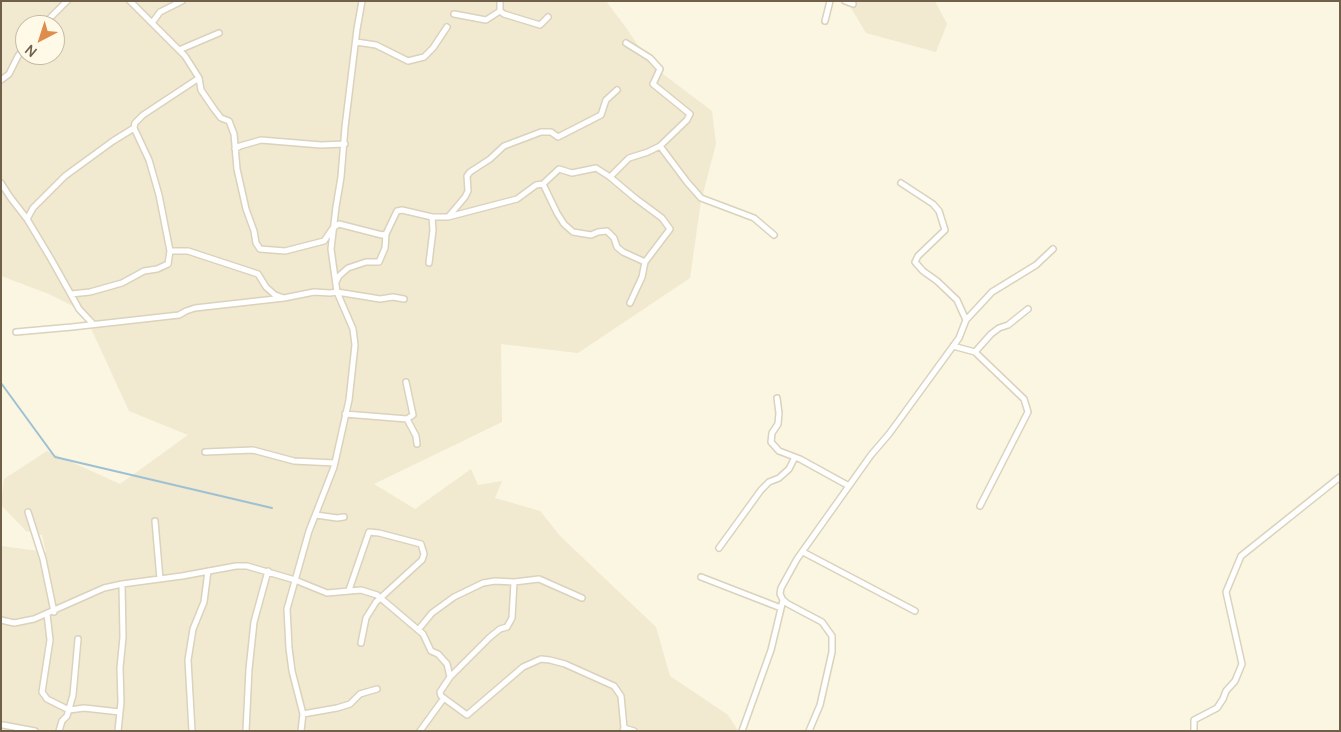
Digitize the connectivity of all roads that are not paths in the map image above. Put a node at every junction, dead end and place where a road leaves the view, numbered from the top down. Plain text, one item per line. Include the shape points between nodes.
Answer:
1 (67, 1) edge
2 (130, 1) edge
3 (182, 1) edge
4 (362, 1) edge
5 (500, 1) edge
6 (830, 1) edge
7 (845, 1) edge
8 (853, 4) dead end
9 (500, 11) junction
10 (454, 14) dead end
11 (53, 15) edge
12 (548, 17) dead end
13 (825, 21) dead end
14 (152, 23) junction
15 (447, 27) dead end
16 (219, 33) dead end
17 (356, 42) junction
18 (626, 43) dead end
19 (180, 50) junction
20 (15, 62) edge
21 (199, 78) junction
22 (1, 80) edge
23 (617, 90) dead end
24 (134, 128) junction
25 (345, 144) junction
26 (660, 146) junction
27 (235, 149) junction
28 (610, 177) junction
29 (1, 182) edge
30 (901, 183) dead end
31 (543, 184) junction
32 (432, 217) junction
33 (448, 217) junction
34 (27, 218) junction
35 (333, 228) junction
36 (386, 234) junction
37 (774, 235) dead end
38 (1053, 249) dead end
39 (170, 251) junction
40 (646, 262) junction
41 (429, 263) dead end
42 (335, 283) junction
43 (337, 292) junction
44 (71, 294) junction
45 (284, 298) junction
46 (404, 299) dead end
47 (630, 303) dead end
48 (1028, 309) dead end
49 (966, 320) junction
50 (93, 324) junction
51 (16, 332) dead end
52 (953, 346) junction
53 (975, 352) junction
54 (406, 382) dead end
55 (777, 398) dead end
56 (345, 414) junction
57 (407, 419) junction
58 (417, 444) dead end
59 (205, 452) dead end
60 (795, 457) junction
61 (335, 463) junction
62 (1340, 476) edge
63 (849, 486) junction
64 (980, 506) dead end
65 (28, 512) dead end
66 (316, 515) junction
67 (344, 517) dead end
68 (155, 521) dead end
69 (719, 548) dead end
70 (803, 552) junction
71 (208, 571) junction
72 (268, 571) junction
73 (701, 577) dead end
74 (160, 579) junction
75 (295, 580) junction
76 (514, 582) junction
77 (122, 584) junction
78 (349, 590) junction
79 (380, 597) junction
80 (582, 598) dead end
81 (783, 600) junction
82 (781, 608) junction
83 (915, 611) dead end
84 (54, 612) junction
85 (47, 614) junction
86 (1, 620) edge
87 (418, 630) junction
88 (78, 639) dead end
89 (361, 643) dead end
90 (450, 678) junction
91 (377, 689) dead end
92 (444, 698) junction
93 (69, 710) junction
94 (120, 712) junction
95 (303, 714) junction
96 (3, 725) dead end
97 (623, 729) edge
98 (35, 731) edge
99 (59, 731) edge
100 (118, 731) edge
101 (192, 731) edge
102 (246, 731) edge
103 (301, 731) edge
104 (420, 731) edge
105 (634, 731) edge
106 (742, 731) edge
107 (809, 731) edge
108 (1194, 731) edge

1 - 11 street
2 - 14 street
3 - 14 street via 160,12
4 - 17 street
5 - 9 street
6 - 13 street
7 - 8 street
9 - 10 street via 486,20
9 - 12 street via 540,25
14 - 19 street
15 - 17 street via 424,57 408,61 376,45
16 - 19 street
17 - 25 street
18 - 26 street via 650,58 660,69 653,84 690,114
19 - 21 street
20 - 22 street via 9,74
21 - 24 street via 143,115
21 - 27 street via 201,90 214,110 221,118 230,121
23 - 33 street via 606,100 601,115 558,137 551,132 541,132 504,146 470,172 465,197
24 - 34 street via 112,140 65,176
24 - 39 street via 149,160
25 - 27 street via 261,140
25 - 35 street
26 - 28 street via 629,158
26 - 37 street via 702,198 754,218
27 - 35 street via 246,209 260,249 284,251 324,241
28 - 31 street via 596,168 572,173 559,169
28 - 40 street via 662,218 670,229
29 - 34 street
30 - 49 street via 939,211 945,230 915,262 957,300
31 - 33 street via 517,199
31 - 40 street via 557,214 573,232 591,235 607,231 623,252
32 - 33 street
32 - 36 street via 402,210 397,212
32 - 41 street via 434,230
34 - 44 street
35 - 36 street via 338,224
35 - 42 street via 331,249
36 - 42 street via 379,262 348,268
38 - 49 street via 1036,266 992,292
39 - 44 street via 168,264 157,269 122,283
39 - 45 street via 188,252 258,274 275,295
40 - 47 street
42 - 43 street
43 - 45 street via 314,292
43 - 46 street
43 - 56 street via 353,329 355,345
44 - 50 street
45 - 50 street via 195,308 179,315
48 - 53 street via 999,328
49 - 52 street
50 - 51 street
52 - 53 street
52 - 63 street
53 - 64 street via 1024,399 1028,412
54 - 57 street via 413,415
55 - 60 street via 778,424 771,442 779,451
56 - 57 street
56 - 61 street
57 - 58 street
59 - 61 street via 252,450 294,461
60 - 63 street
60 - 69 street via 789,469 761,490
61 - 66 street
62 - 108 street via 1241,556 1226,592 1242,664 1217,708 1194,720
63 - 70 street
65 - 84 street via 43,559
66 - 67 street
66 - 75 street
68 - 74 street
70 - 81 street via 782,588
70 - 83 street
71 - 72 street via 236,566
71 - 74 street
71 - 101 street via 204,602 192,629 188,660
72 - 75 street
72 - 102 street via 254,622
73 - 82 street
74 - 77 street
75 - 78 street via 327,593
75 - 95 street via 287,609 289,648
76 - 80 street via 539,579
76 - 87 street via 482,582 458,594 432,613
76 - 90 street via 512,618 507,626 490,637
77 - 84 street via 104,588
77 - 94 street
78 - 79 street via 367,591
78 - 79 street via 369,532 421,544 422,560
79 - 87 street
79 - 89 street via 366,618
81 - 82 street
81 - 107 street via 822,622 832,636 832,652 820,705
82 - 106 street via 771,650
84 - 85 street
85 - 86 street via 14,624
85 - 93 street via 50,640 42,692 47,699
87 - 90 street via 447,664
88 - 93 street
90 - 92 street via 440,692
91 - 95 street via 360,694 350,704
92 - 97 street via 467,715 524,667 541,659 550,660 614,686 621,696
92 - 104 street
93 - 94 street via 84,708
93 - 99 street
94 - 100 street
95 - 103 street
96 - 98 street
97 - 105 street

